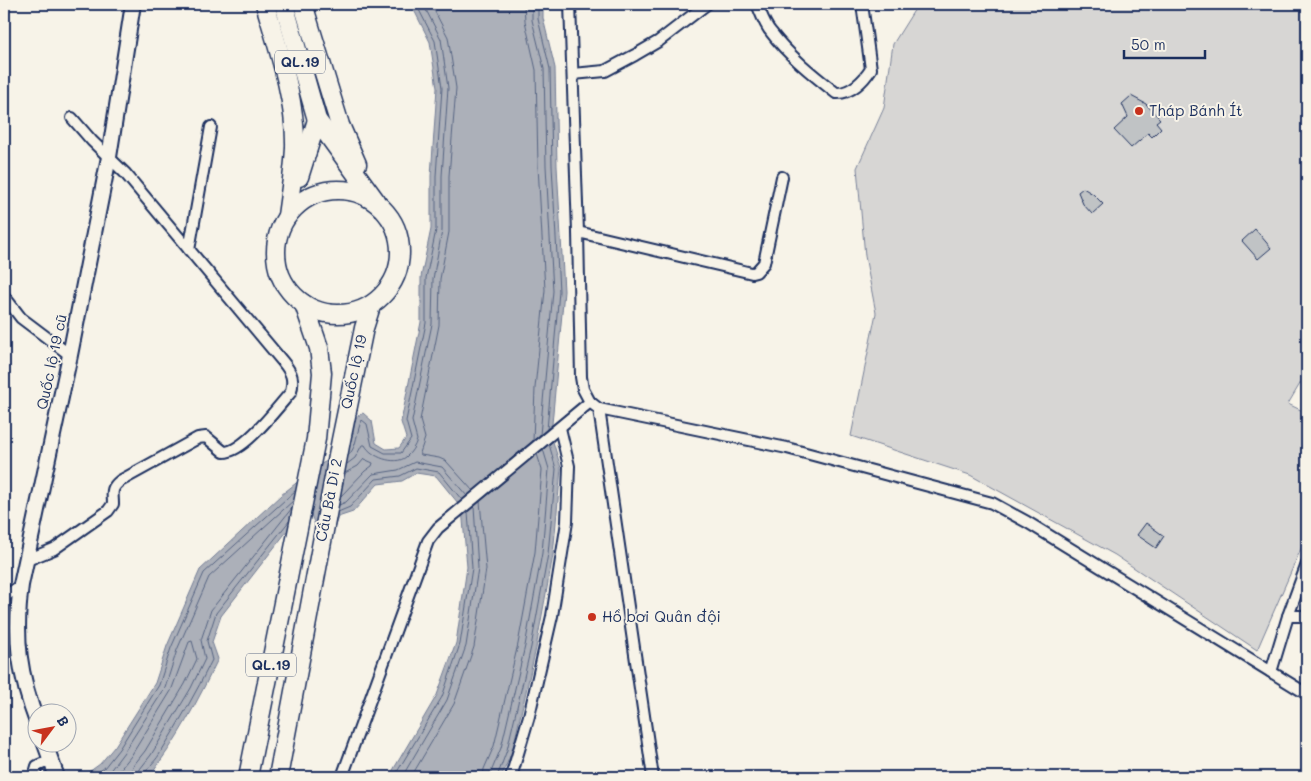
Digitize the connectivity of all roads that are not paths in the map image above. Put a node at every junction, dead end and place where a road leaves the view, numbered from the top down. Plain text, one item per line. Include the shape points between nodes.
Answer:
1 (133, 4) edge
2 (265, 4) edge
3 (284, 4) edge
4 (303, 4) edge
5 (570, 4) edge
6 (707, 4) edge
7 (757, 4) edge
8 (862, 4) edge
9 (573, 74) junction
10 (72, 118) dead end
11 (317, 120) junction
12 (211, 127) dead end
13 (109, 157) junction
14 (782, 177) dead end
15 (378, 204) junction
16 (287, 216) junction
17 (578, 232) junction
18 (189, 250) junction
19 (4, 296) edge
20 (304, 304) junction
21 (371, 306) junction
22 (70, 356) junction
23 (590, 402) junction
24 (598, 409) junction
25 (560, 428) junction
26 (316, 439) joint
27 (340, 440) joint
28 (27, 560) junction
29 (1307, 564) edge
30 (21, 585) junction
31 (4, 597) edge
32 (1288, 616) junction
33 (1307, 616) edge
34 (1272, 672) junction
35 (1307, 694) edge
36 (30, 704) edge
37 (48, 754) edge
38 (51, 760) junction
39 (34, 777) edge
40 (57, 777) edge
41 (248, 777) edge
42 (278, 777) edge
43 (342, 777) edge
44 (512, 777) edge
45 (653, 777) edge

1 - 13 street, Quốc lộ 19 cũ
2 - 16 highway via 290,100 295,146
3 - 11 highway, QL.19
4 - 15 highway via 340,125
5 - 9 street
6 - 9 street via 635,55 605,70
7 - 8 street via 770,31 780,43 836,93 859,83 871,69
9 - 17 street
10 - 13 street
11 - 15 highway, QL.19
11 - 16 highway
12 - 18 street
13 - 18 street
13 - 22 street, Quốc lộ 19 cũ
14 - 17 street via 764,263 756,272
15 - 16 highway via 347,190 330,190 314,194
15 - 21 highway via 391,219 399,237 401,257 396,276 386,293
16 - 20 highway via 279,234 276,253 284,282
17 - 23 street via 581,377
18 - 28 street via 288,369 294,382 291,392 246,442 234,450 224,452 206,437 198,438 120,481 113,488 113,504 108,511 54,549
19 - 22 street via 21,318
20 - 21 highway via 320,312 337,315
20 - 26 highway, Quốc lộ 19 / QL.19 via 319,348 322,373
21 - 27 highway, Quốc lộ 19 / QL.19
22 - 28 street, Quốc lộ 19 cũ
23 - 24 street
23 - 25 street
24 - 34 street via 787,448 992,503
24 - 45 street
25 - 43 street via 438,528 428,541
25 - 44 street via 569,466 567,522 552,616
26 - 41 highway, Cầu Bà Di 2 / QL.19
27 - 42 highway, Cầu Bà Di 2 / QL.19
28 - 30 street, Quốc lộ 19 cũ
29 - 32 street
30 - 31 street
30 - 36 street, Quốc lộ 19 cũ via 18,642
32 - 33 street
32 - 34 street
34 - 35 street
37 - 38 street
38 - 39 street via 37,766
38 - 40 street

